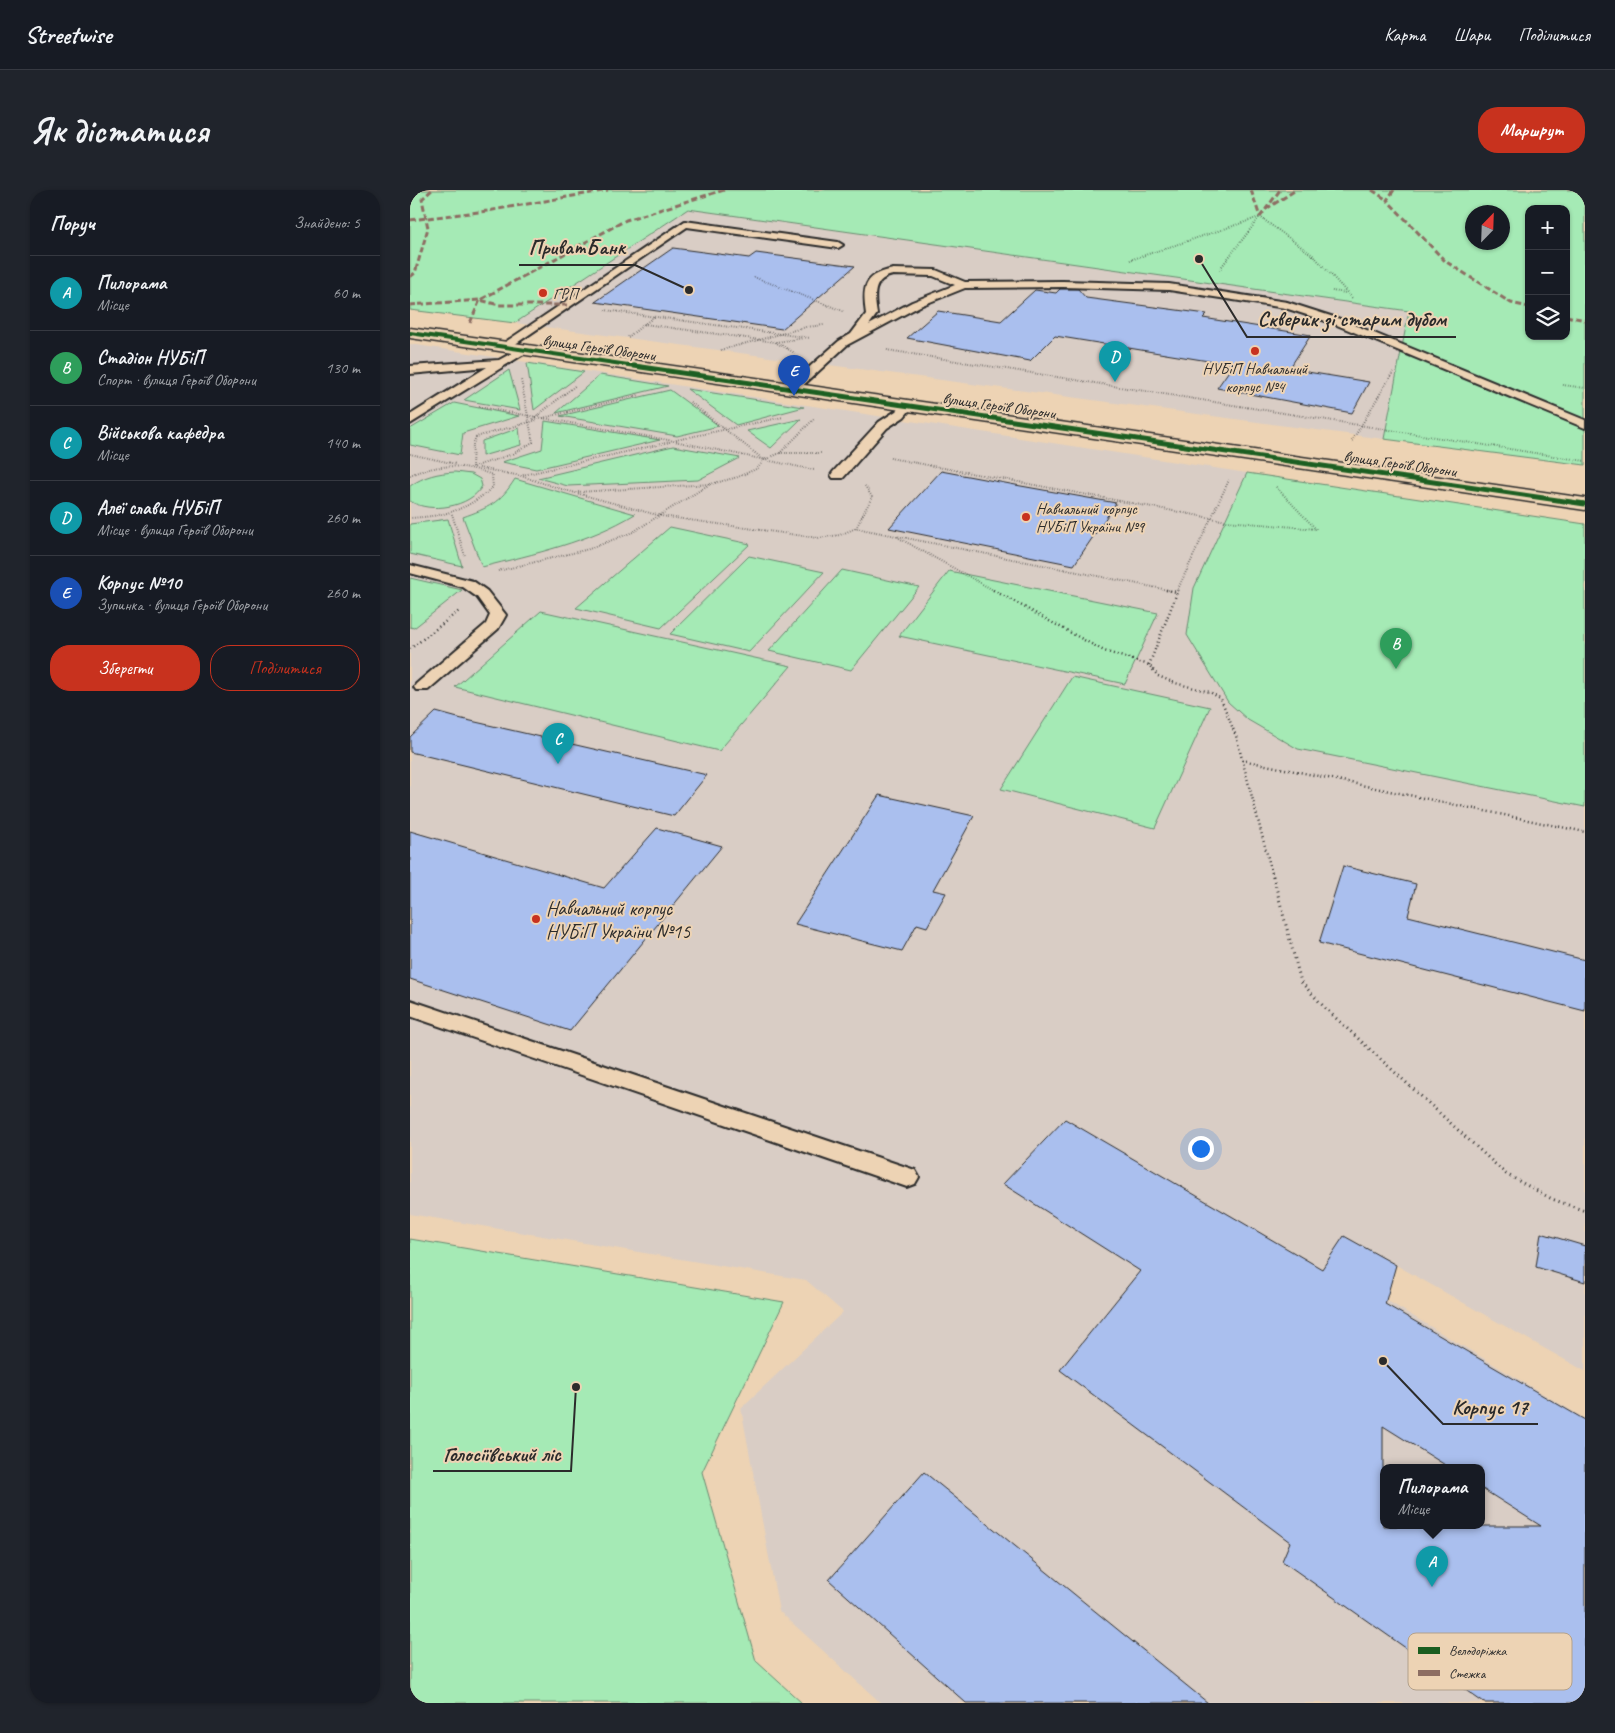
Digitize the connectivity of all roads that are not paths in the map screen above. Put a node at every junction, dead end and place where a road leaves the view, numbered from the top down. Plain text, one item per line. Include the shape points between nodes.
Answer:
1 (838, 245) dead end
2 (964, 285) junction
3 (410, 333) edge
4 (848, 340) junction
5 (510, 354) junction
6 (410, 370) edge
7 (792, 389) junction
8 (908, 405) junction
9 (410, 420) edge
10 (1585, 424) edge
11 (838, 475) dead end
12 (1585, 504) edge
13 (410, 569) edge
14 (422, 687) dead end
15 (410, 1008) edge
16 (907, 1177) dead end

1 - 5 lane via 686,224 567,305
2 - 4 lane via 916,304
2 - 4 lane via 939,274 886,272 872,282 869,301 872,314
2 - 10 lane via 1169,286 1287,305 1336,321
3 - 5 street, вулиця Героїв Оборони
4 - 7 lane
5 - 6 lane
5 - 7 street, вулиця Героїв Оборони
5 - 9 lane
7 - 8 street, вулиця Героїв Оборони
8 - 11 lane via 883,425
8 - 12 street, вулиця Героїв Оборони
13 - 14 lane via 468,581 498,615 493,626
15 - 16 lane

